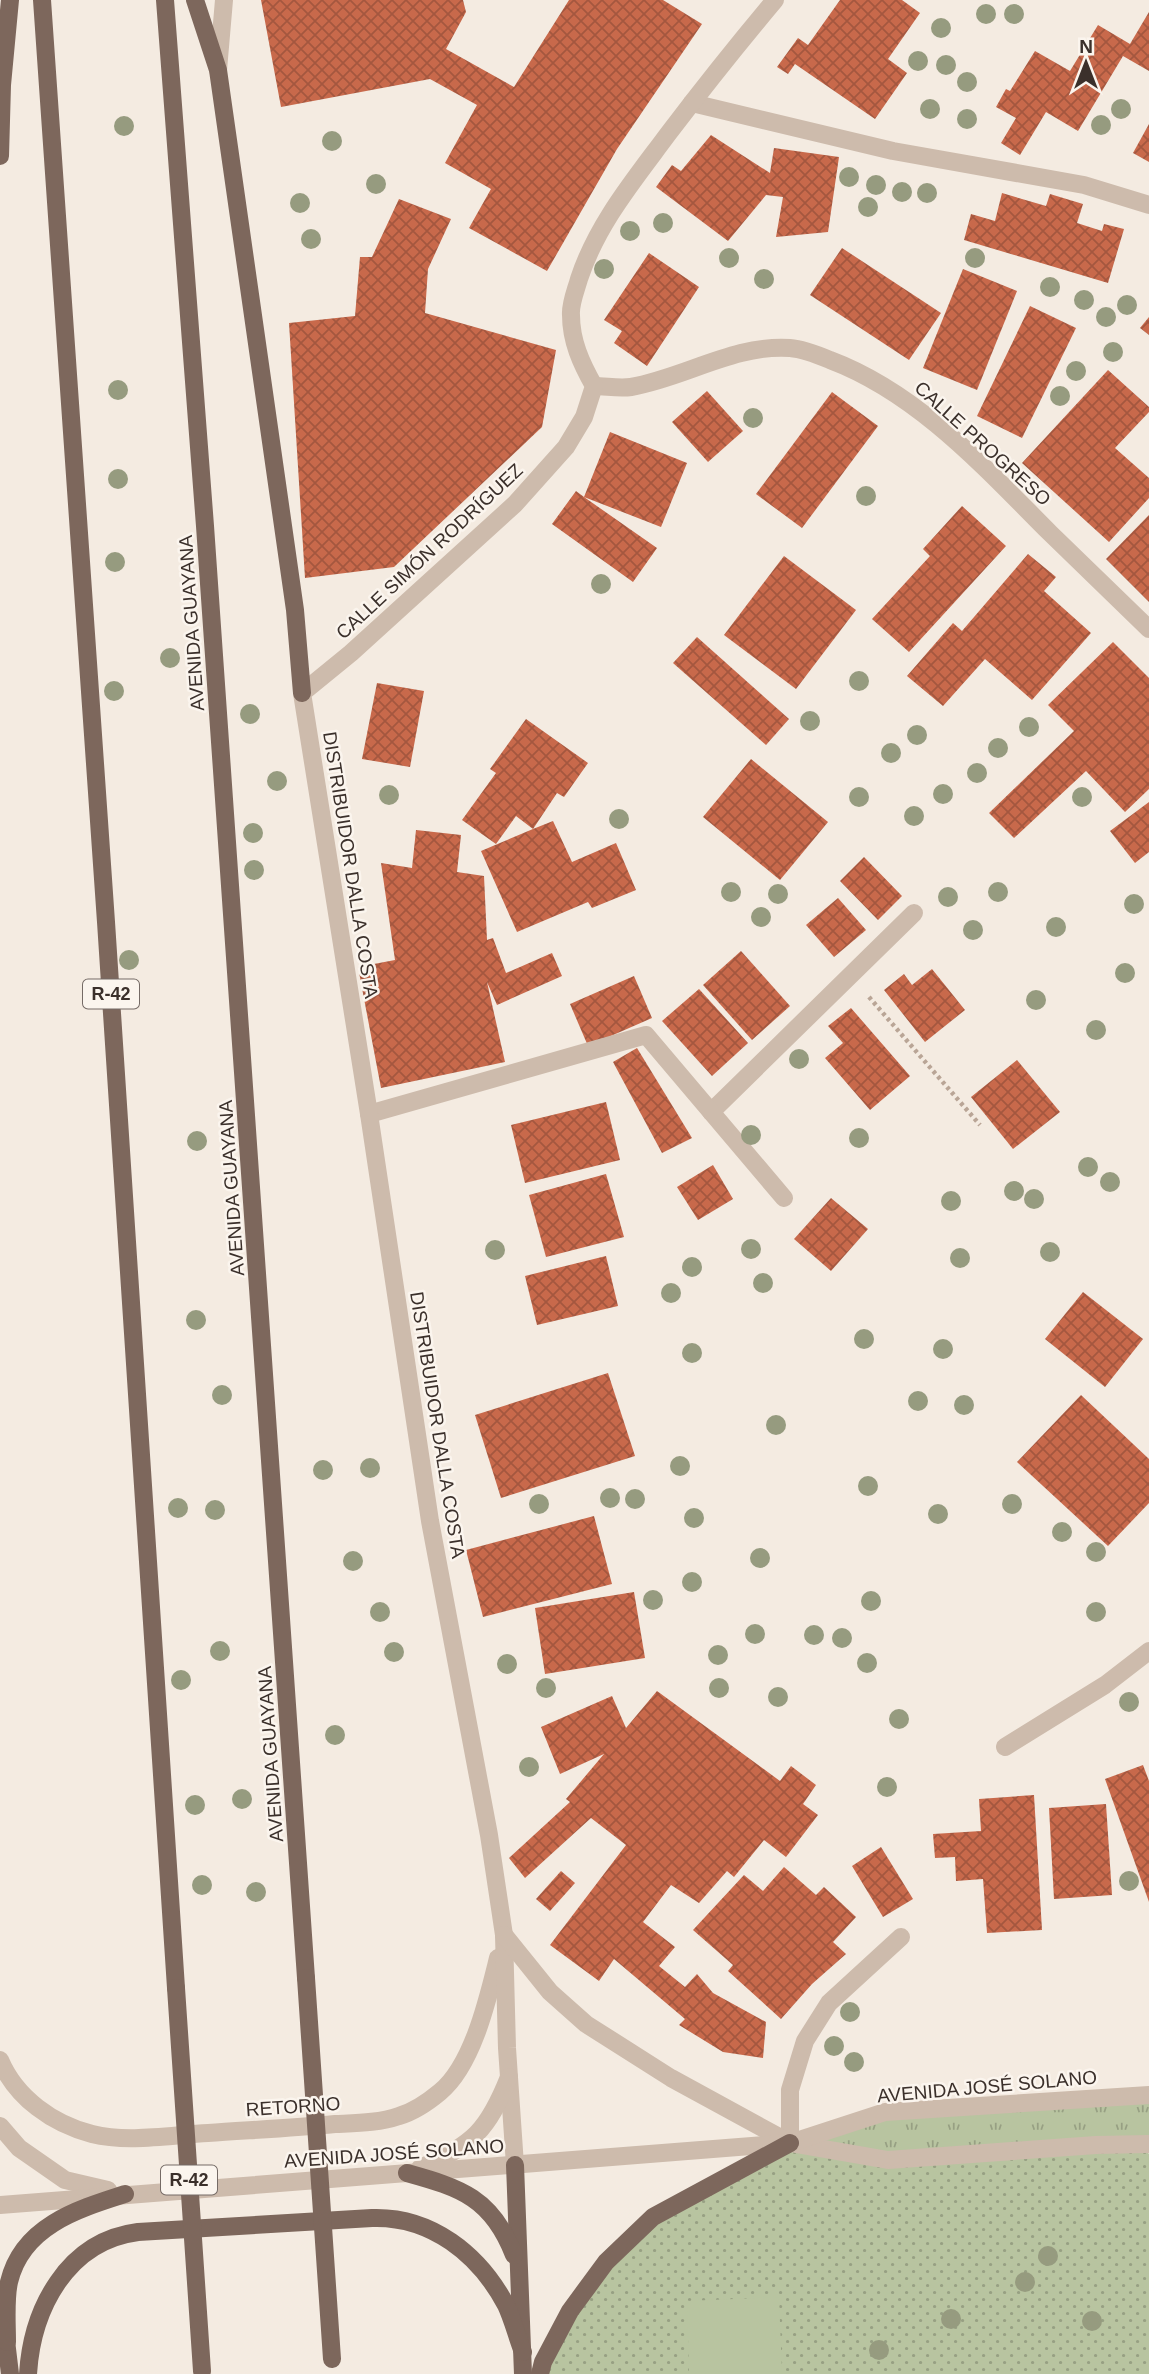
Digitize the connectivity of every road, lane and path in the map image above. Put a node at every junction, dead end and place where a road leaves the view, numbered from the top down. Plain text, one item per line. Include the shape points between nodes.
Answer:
1 (10, 0) edge
2 (42, 0) edge
3 (165, 0) edge
4 (195, 0) edge
5 (224, 0) edge
6 (775, 0) edge
7 (218, 70) junction
8 (1, 82) edge
9 (692, 103) junction
10 (0, 156) edge
11 (1149, 205) edge
12 (594, 386) junction
13 (1149, 629) edge
14 (302, 693) junction
15 (914, 913) dead end
16 (850, 975) junction
17 (711, 1112) junction
18 (369, 1114) junction
19 (980, 1125) dead end
20 (784, 1198) dead end
21 (1149, 1651) edge
22 (1005, 1747) dead end
23 (504, 1935) junction
24 (901, 1937) dead end
25 (0, 2060) edge
26 (509, 2077) junction
27 (1149, 2095) edge
28 (0, 2126) edge
29 (790, 2143) junction
30 (1146, 2147) edge
31 (514, 2165) junction
32 (407, 2173) junction
33 (125, 2194) junction
34 (0, 2205) edge
35 (520, 2271) junction
36 (0, 2291) edge
37 (3, 2340) edge
38 (523, 2352) junction
39 (333, 2367) edge
40 (202, 2373) edge
41 (10, 2374) edge
42 (27, 2374) edge
43 (523, 2374) edge
44 (540, 2374) edge

1 - 8 main road
2 - 40 main road, R-42, bridge
3 - 39 main road, AVENIDA GUAYANA, bridge
4 - 7 main road
5 - 7 street
6 - 9 street
7 - 14 main road via 295,610
8 - 10 main road
9 - 11 street via 893,151 1084,185
9 - 12 street via 612,211 588,253 570,313 581,363
12 - 13 street, CALLE PROGRESO via 628,388 763,348 792,348 848,367 889,388 943,431
12 - 14 street, CALLE SIMÓN RODRÍGUEZ via 584,417 566,447 514,504
14 - 18 street, DISTRIBUIDOR DALLA COSTA
15 - 16 street
16 - 17 street
16 - 19 path
17 - 18 street via 646,1035
17 - 20 street
18 - 23 street, DISTRIBUIDOR DALLA COSTA via 430,1521
21 - 22 street via 1105,1685
23 - 25 street, RETORNO via 489,1994 464,2060 442,2090 399,2116 276,2129 128,2137 94,2134 66,2125 32,2104 7,2076
23 - 26 street, DISTRIBUIDOR DALLA COSTA
23 - 29 street via 550,1992 586,2024 671,2078
24 - 29 street via 829,2003 805,2041 790,2090
26 - 31 street, DISTRIBUIDOR DALLA COSTA
26 - 32 street via 488,2122 469,2142 453,2154
27 - 29 street, AVENIDA JOSÉ SOLANO via 885,2112
28 - 33 street via 19,2148 65,2180
29 - 30 street, AVENIDA JOSÉ SOLANO via 888,2160 1096,2145
29 - 31 street, AVENIDA JOSÉ SOLANO
29 - 44 main road via 653,2217 606,2262 577,2301
31 - 32 street, AVENIDA JOSÉ SOLANO
31 - 35 main road
32 - 33 street, AVENIDA JOSÉ SOLANO
32 - 35 main road via 450,2185 493,2215
33 - 34 street, AVENIDA JOSÉ SOLANO
33 - 37 main road via 74,2210 31,2241 9,2283
35 - 38 main road
36 - 37 main road
37 - 41 main road
38 - 42 main road via 507,2306 486,2274 439,2233 391,2217 138,2232 102,2242 60,2277 39,2313
38 - 43 main road

